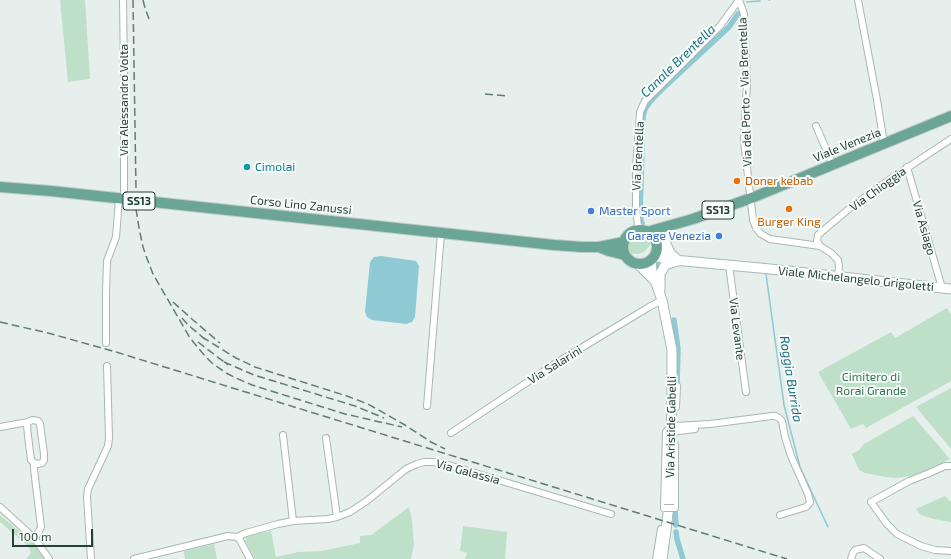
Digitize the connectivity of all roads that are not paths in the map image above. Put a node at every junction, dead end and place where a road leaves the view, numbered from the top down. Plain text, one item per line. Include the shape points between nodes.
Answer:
1 (123, 0) edge
2 (739, 0) edge
3 (858, 0) edge
4 (951, 116) edge
5 (816, 126) dead end
6 (951, 139) edge
7 (884, 144) junction
8 (833, 165) junction
9 (907, 167) junction
10 (0, 187) edge
11 (752, 198) junction
12 (121, 199) junction
13 (683, 222) junction
14 (669, 229) junction
15 (643, 231) junction
16 (441, 234) junction
17 (624, 242) junction
18 (820, 246) junction
19 (599, 247) junction
20 (654, 251) junction
21 (625, 255) junction
22 (679, 261) junction
23 (638, 264) junction
24 (729, 265) junction
25 (838, 277) junction
26 (654, 280) junction
27 (946, 289) edge
28 (662, 298) junction
29 (106, 343) dead end
30 (107, 366) dead end
31 (746, 392) dead end
32 (427, 406) dead end
33 (28, 422) junction
34 (0, 427) edge
35 (673, 429) junction
36 (451, 433) dead end
37 (282, 435) dead end
38 (326, 438) dead end
39 (34, 463) junction
40 (951, 466) edge
41 (0, 507) edge
42 (611, 514) dead end
43 (780, 515) dead end
44 (337, 517) junction
45 (294, 521) junction
46 (661, 529) dead end
47 (237, 537) junction
48 (35, 539) junction
49 (951, 551) edge
50 (49, 559) edge
51 (91, 559) edge
52 (134, 559) edge
53 (250, 559) edge
54 (656, 559) edge
55 (662, 559) edge
56 (851, 559) edge
57 (880, 559) edge

1 - 12 street, Via Alessandro Volta
2 - 11 street, Via del Porto - Via Brentella via 744,20 747,83 744,141
2 - 15 street, Via Brentella via 720,26 645,101 640,112 636,208 638,226
3 - 7 street
4 - 7 main road, Viale Venezia / SS13
5 - 8 street
6 - 9 street, Via Chioggia
7 - 8 main road, Viale Venezia / SS13
8 - 11 main road, Viale Venezia / SS13
9 - 18 street, Via Chioggia via 850,208 818,235 817,241
9 - 27 street, Via Asiago
10 - 12 main road, Corso Lino Zanussi / SS13
11 - 13 main road, SS13
11 - 18 street via 753,220 761,234 770,239
12 - 16 main road, Corso Lino Zanussi / SS13
12 - 29 street, Via Alessandro Volta via 116,237 107,261
13 - 14 main road
13 - 15 main road
14 - 20 main road via 663,234
14 - 22 main road via 664,239 670,253
15 - 17 main road via 628,235
15 - 20 main road via 651,234
16 - 19 main road, Corso Lino Zanussi / SS13
16 - 32 street
17 - 19 main road, Corso Lino Zanussi
17 - 21 main road
18 - 25 street via 838,260
19 - 21 main road, Corso Lino Zanussi
20 - 22 main road via 665,259
20 - 23 main road via 647,262
20 - 26 main road, Via Aristide Gabelli
21 - 23 main road via 630,261
22 - 24 main road
22 - 28 main road, Via Aristide Gabelli via 665,265 660,274
23 - 26 main road, Via Aristide Gabelli
24 - 25 main road, Viale Michelangelo Grigoletti
24 - 31 street, Via Levante
25 - 27 main road, Viale Michelangelo Grigoletti
26 - 28 main road, Via Aristide Gabelli
28 - 35 main road, Via Aristide Gabelli via 672,350
28 - 36 street, Via Salarini via 553,365
30 - 51 street via 108,446 88,489 87,497
33 - 34 street
33 - 39 street via 31,460
33 - 39 street via 38,421 40,429 44,460 42,463
35 - 35 street, bridge via 675,508 664,508 666,432
35 - 43 street via 772,416 781,419 791,456 810,504
35 - 55 main road, Via Aristide Gabelli via 669,505
37 - 45 street
38 - 44 street
39 - 48 street via 42,527
40 - 49 street via 945,466 909,481 871,502 897,534 921,546
41 - 48 street
42 - 44 street, Via Galassia via 442,463 424,462 406,469 368,500
44 - 45 street, Via Galassia
45 - 47 street, Via Galassia via 267,526
46 - 54 street
47 - 52 street, Via Galassia via 228,536
47 - 53 street
48 - 50 street
56 - 57 street via 855,550 864,548

